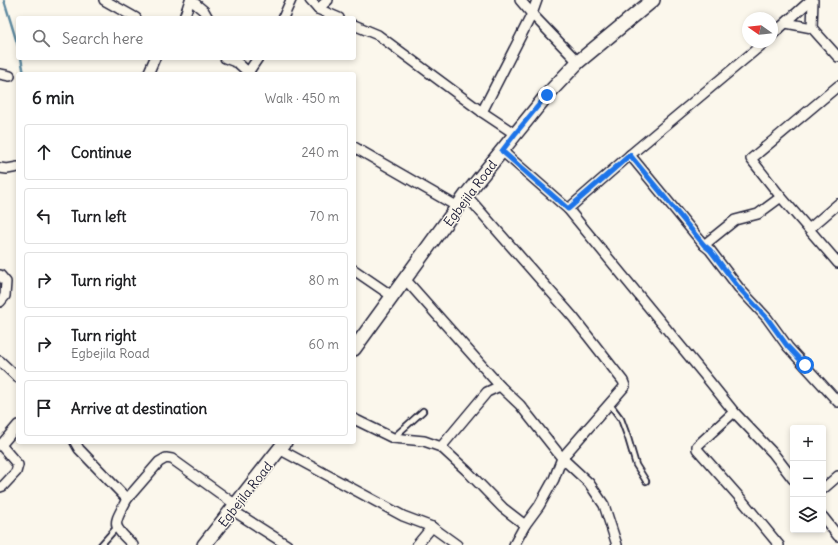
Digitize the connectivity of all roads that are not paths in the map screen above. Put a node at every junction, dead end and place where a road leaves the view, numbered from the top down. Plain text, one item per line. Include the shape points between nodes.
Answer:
1 (104, 0) edge
2 (190, 0) edge
3 (291, 0) edge
4 (310, 0) edge
5 (328, 0) edge
6 (520, 0) edge
7 (537, 0) edge
8 (651, 0) edge
9 (812, 0) edge
10 (318, 9) junction
11 (532, 14) junction
12 (132, 16) edge
13 (185, 16) edge
14 (207, 16) edge
15 (284, 16) edge
16 (334, 16) edge
17 (786, 23) junction
18 (356, 26) edge
19 (812, 28) junction
20 (778, 30) edge
21 (758, 48) edge
22 (838, 57) edge
23 (155, 60) edge
24 (236, 60) edge
25 (257, 60) edge
26 (578, 62) junction
27 (149, 72) edge
28 (248, 72) edge
29 (250, 72) edge
30 (0, 74) edge
31 (10, 76) dead end
32 (838, 86) edge
33 (482, 112) junction
34 (515, 134) junction
35 (356, 147) edge
36 (502, 151) junction
37 (630, 155) junction
38 (16, 167) edge
39 (0, 168) edge
40 (466, 195) junction
41 (781, 197) junction
42 (838, 204) edge
43 (458, 208) junction
44 (568, 209) junction
45 (809, 229) junction
46 (704, 245) junction
47 (838, 263) edge
48 (356, 271) edge
49 (0, 275) edge
50 (405, 279) junction
51 (392, 296) junction
52 (0, 302) edge
53 (356, 345) edge
54 (0, 361) edge
55 (16, 376) edge
56 (500, 386) junction
57 (838, 402) edge
58 (609, 403) junction
59 (423, 411) dead end
60 (734, 412) junction
61 (356, 420) edge
62 (16, 427) edge
63 (393, 438) junction
64 (76, 444) edge
65 (0, 445) edge
66 (282, 445) edge
67 (441, 447) junction
68 (562, 458) junction
69 (790, 475) edge
70 (838, 476) edge
71 (646, 481) dead end
72 (826, 486) edge
73 (0, 487) edge
74 (127, 499) junction
75 (234, 508) junction
76 (826, 521) edge
77 (525, 525) junction
78 (116, 527) junction
79 (432, 528) junction
80 (838, 536) edge
81 (101, 545) edge
82 (133, 545) edge
83 (204, 545) edge
84 (287, 545) edge
85 (417, 545) edge
86 (457, 545) edge
87 (514, 545) edge
88 (617, 545) edge
89 (779, 545) edge

1 - 12 street
2 - 13 street
2 - 14 street
3 - 15 street
4 - 10 street
5 - 10 street
6 - 11 street
7 - 11 street
8 - 26 street, Egbejila Road
9 - 17 street
9 - 19 street
10 - 16 street
11 - 26 street
11 - 33 street
17 - 19 street
17 - 20 street
18 - 33 street via 378,35
19 - 22 street
21 - 37 street
23 - 27 street
24 - 28 street
25 - 29 street
26 - 34 street, Egbejila Road
30 - 31 street
32 - 41 street via 751,159
33 - 34 street
34 - 36 street, Egbejila Road
35 - 43 street
36 - 40 street, Egbejila Road
36 - 44 street
37 - 44 street
37 - 46 street
38 - 39 street
40 - 43 street, Egbejila Road
40 - 58 street via 573,317 623,381 625,386
41 - 45 street
41 - 46 street via 758,214 735,220
42 - 45 street
43 - 50 street, Egbejila Road
44 - 60 street
45 - 47 street
46 - 57 street via 767,318 788,347
48 - 51 street
49 - 52 street via 6,282 5,296
50 - 51 street, Egbejila Road
50 - 56 street
51 - 53 street, Egbejila Road
54 - 55 street
56 - 67 street via 487,392
56 - 68 street via 520,405
58 - 68 street
58 - 71 lane via 621,419 636,465
59 - 63 lane
60 - 69 street
60 - 89 street via 697,446 697,449
61 - 63 street
62 - 65 street
63 - 67 street via 424,441
64 - 74 street
65 - 73 street via 18,465 16,472
66 - 75 street, Egbejila Road
66 - 79 street via 403,516
67 - 77 street via 503,508
68 - 77 street via 554,479
68 - 88 street via 589,483 604,505
70 - 72 street
74 - 75 street via 159,462 166,458 172,459
74 - 78 street via 117,516
75 - 83 street, Egbejila Road
75 - 84 street
76 - 80 street
77 - 87 street
78 - 81 lane
78 - 82 street
79 - 85 street
79 - 86 street

